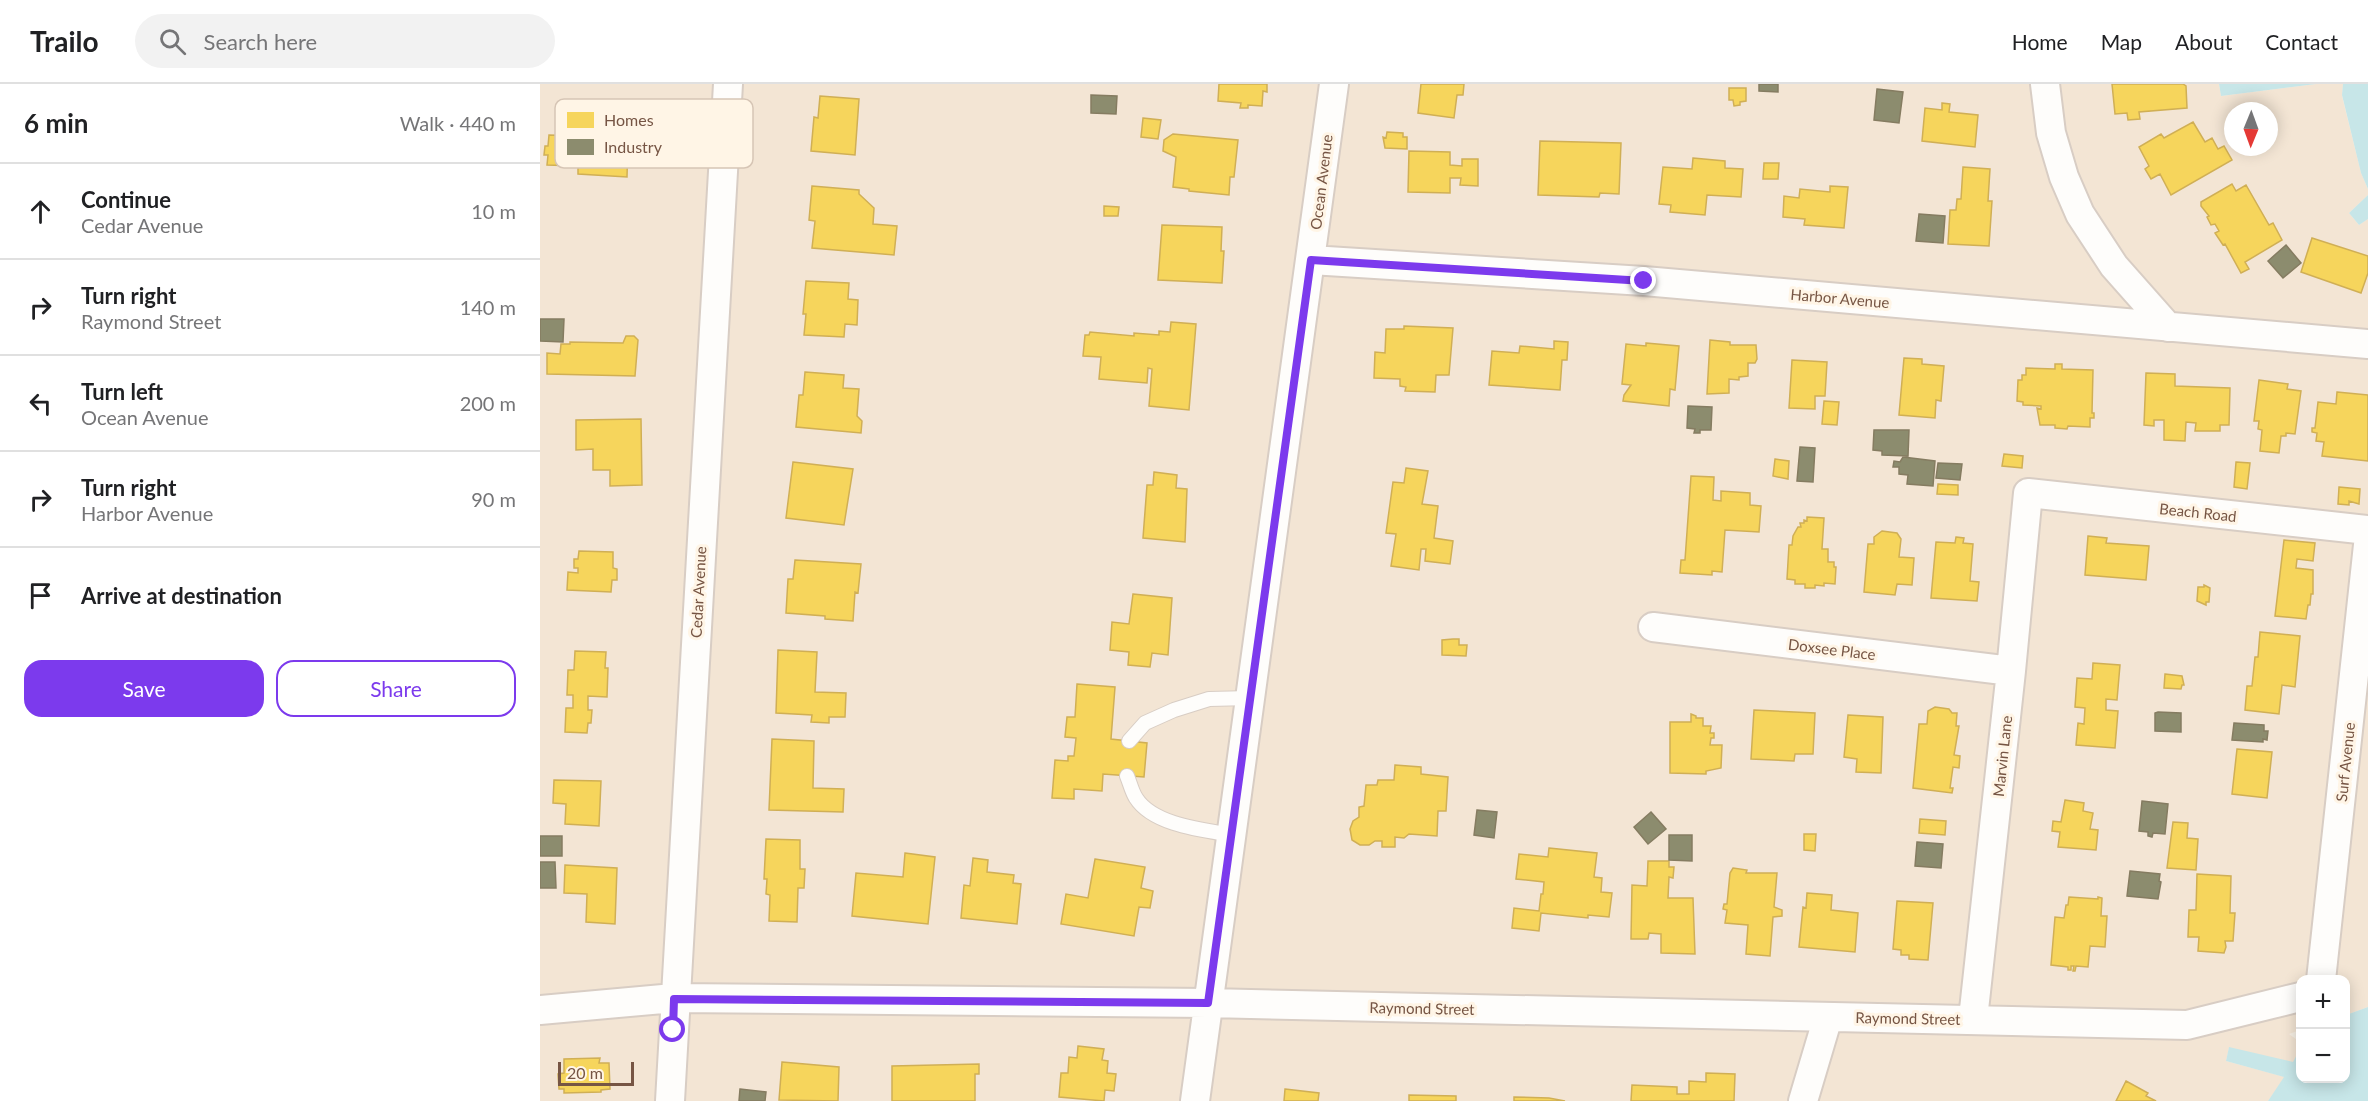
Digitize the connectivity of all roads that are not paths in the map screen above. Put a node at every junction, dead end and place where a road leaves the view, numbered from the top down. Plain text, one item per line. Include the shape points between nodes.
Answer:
1 (728, 84) edge
2 (1334, 84) edge
3 (2045, 84) edge
4 (727, 99) edge
5 (723, 168) edge
6 (1311, 260) junction
7 (2168, 327) junction
8 (2368, 344) edge
9 (2028, 493) joint
10 (2368, 530) edge
11 (2368, 545) edge
12 (1653, 627) dead end
13 (2011, 670) junction
14 (1251, 698) junction
15 (1129, 741) dead end
16 (1127, 776) dead end
17 (1232, 835) junction
18 (2322, 975) edge
19 (674, 999) junction
20 (2296, 999) edge
21 (1208, 1003) junction
22 (540, 1010) edge
23 (1828, 1017) junction
24 (1973, 1019) junction
25 (670, 1101) edge
26 (1195, 1101) edge
27 (1803, 1101) edge

1 - 4 street, Cedar Avenue
2 - 6 street, Ocean Avenue
3 - 7 street via 2051,133 2080,213 2114,266
5 - 19 street, Cedar Avenue
6 - 7 street, Harbor Avenue via 1644,281
6 - 14 street, Ocean Avenue
7 - 8 street, Harbor Avenue
9 - 10 street, Beach Road
9 - 13 street, Marvin Lane
11 - 18 street, Surf Avenue
12 - 13 street, Doxsee Place
13 - 24 street, Marvin Lane
14 - 15 lane via 1209,699 1174,710 1144,723
14 - 17 street, Ocean Avenue
16 - 17 lane via 1136,799 1159,818
17 - 21 street, Ocean Avenue
19 - 21 street, Raymond Street
19 - 22 street, Raymond Street
19 - 25 street, Cedar Avenue
20 - 24 street, Raymond Street via 2187,1025
21 - 23 street, Raymond Street
21 - 26 street, Ocean Avenue
23 - 24 street, Raymond Street
23 - 27 street

